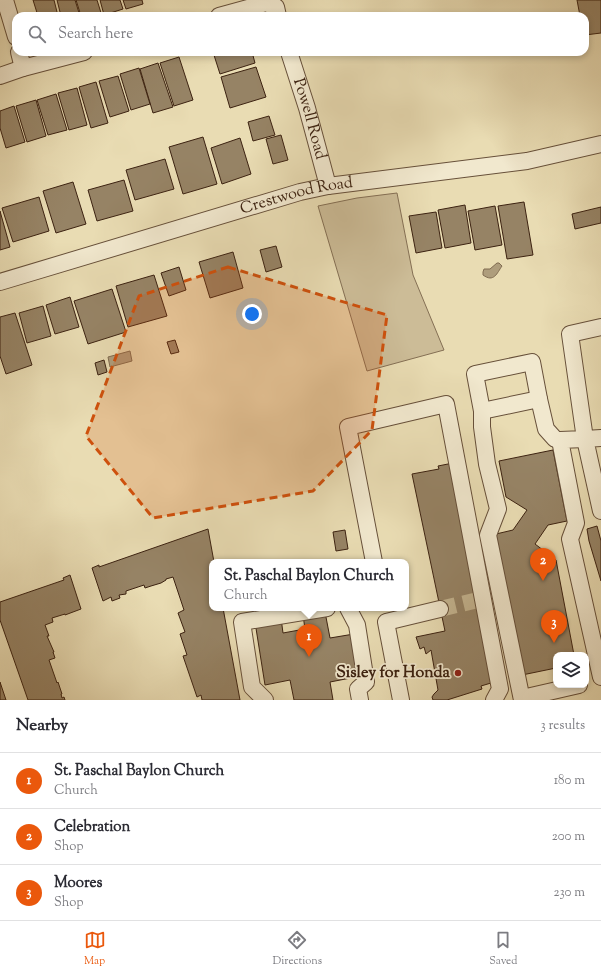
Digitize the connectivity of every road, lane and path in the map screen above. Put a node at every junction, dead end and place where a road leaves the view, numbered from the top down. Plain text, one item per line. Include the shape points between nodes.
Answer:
1 (4, 0) edge
2 (233, 12) edge
3 (277, 12) edge
4 (12, 25) edge
5 (20, 56) edge
6 (69, 56) edge
7 (290, 56) edge
8 (23, 68) junction
9 (0, 76) edge
10 (601, 144) edge
11 (328, 186) junction
12 (0, 282) edge
13 (601, 327) edge
14 (539, 399) junction
15 (482, 411) junction
16 (601, 438) edge
17 (585, 439) junction
18 (560, 440) junction
19 (601, 511) edge
20 (373, 559) edge
21 (440, 609) tunnel mouth
22 (309, 611) edge
23 (350, 611) edge
24 (385, 615) edge
25 (601, 677) edge
26 (601, 680) edge
27 (589, 683) edge
28 (567, 688) edge
29 (522, 699) edge
30 (265, 700) edge
31 (360, 700) edge
32 (401, 700) edge
33 (494, 700) edge

1 - 4 street
2 - 3 street via 266,3
5 - 8 street
6 - 8 street
7 - 11 street, Powell Road
8 - 9 street
10 - 11 street, Crestwood Road via 527,161
11 - 12 street, Crestwood Road via 300,192
13 - 17 street via 570,334
14 - 15 street
14 - 15 street via 532,362 475,374
14 - 18 street via 546,428 555,439
15 - 29 street via 487,464 498,509 488,535
16 - 17 street
17 - 18 street
17 - 19 street
18 - 25 street via 576,523 570,539
20 - 33 street via 348,427 446,404 500,689
21 - 24 street
22 - 30 street via 242,622 252,687
23 - 31 street via 357,625 366,682 358,689
24 - 32 street
26 - 27 street
28 - 29 street

